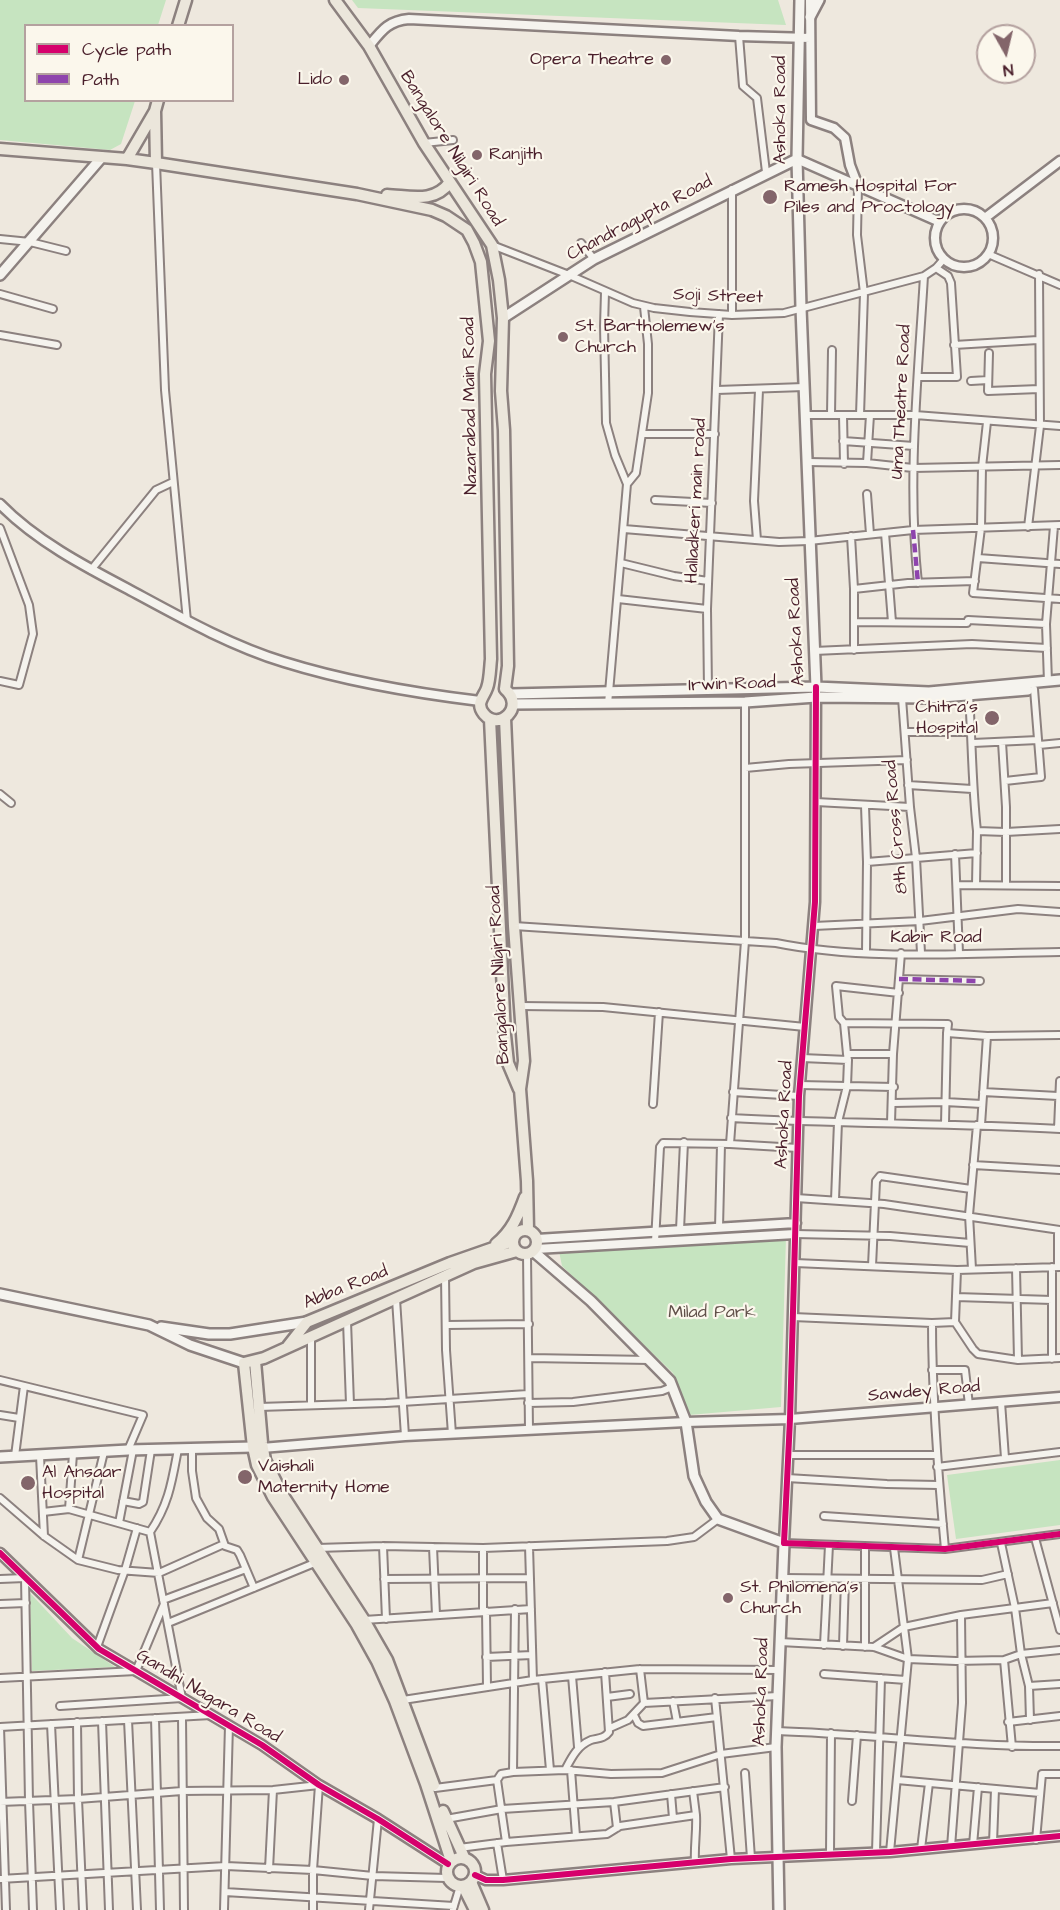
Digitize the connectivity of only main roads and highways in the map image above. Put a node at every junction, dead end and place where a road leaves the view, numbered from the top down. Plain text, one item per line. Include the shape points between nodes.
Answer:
1 (186, 0) edge
2 (335, 0) edge
3 (800, 0) edge
4 (819, 0) edge
5 (810, 16) road end
6 (179, 24) edge
7 (156, 106) edge
8 (0, 149) edge
9 (102, 157) junction
10 (127, 159) junction
11 (797, 159) junction
12 (156, 163) junction
13 (450, 182) junction
14 (357, 194) junction
15 (0, 275) edge
16 (503, 318) junction
17 (1060, 681) edge
18 (1060, 686) edge
19 (816, 692) junction
20 (510, 696) junction
21 (504, 718) junction
22 (490, 719) junction
23 (520, 1089) junction
24 (527, 1191) junction
25 (528, 1230) junction
26 (527, 1248) junction
27 (483, 1251) junction
28 (0, 1294) edge
29 (307, 1322) junction
30 (149, 1325) junction
31 (286, 1348) junction
32 (249, 1362) junction
33 (257, 1448) junction
34 (0, 1456) edge
35 (319, 1562) junction
36 (461, 1853) junction
37 (450, 1862) junction
38 (467, 1882) junction
39 (475, 1910) edge
40 (483, 1910) edge
41 (779, 1910) edge

1 - 6 main road
2 - 13 main road, Bangalore Nilgiri Road via 369,46
3 - 11 main road, Ashoka Road
4 - 5 main road
7 - 10 main road
7 - 12 main road
8 - 9 main road
9 - 10 main road, Nazarabad Main Road
9 - 15 main road
10 - 12 main road, Nazarabad Main Road
11 - 16 main road, Chandragupta Road via 594,259
11 - 19 main road, Ashoka Road
12 - 14 main road, Nazarabad Main Road
13 - 14 main road via 439,194 419,197
13 - 16 main road, Bangalore Nilgiri Road via 492,245
14 - 22 main road, Nazarabad Main Road via 446,216 467,230 481,262 489,341 485,374 491,659 480,708
16 - 20 main road, Bangalore Nilgiri Road via 501,382
17 - 19 main road, Irwin Road via 929,692
18 - 19 main road, Irwin Road via 930,698
19 - 20 main road, Irwin Road via 610,691
19 - 20 main road, Irwin Road via 745,702 608,704
20 - 21 main road, Bangalore Nilgiri Road via 511,712
21 - 22 main road
21 - 23 main road, Bangalore Nilgiri Road via 524,1061
22 - 23 main road via 507,1053
23 - 24 main road, Bangalore Nilgiri Road
24 - 25 main road, Bangalore Nilgiri Road
24 - 27 main road via 507,1235
25 - 26 main road via 536,1235
25 - 26 main road via 517,1234
26 - 27 main road, Abba Road
26 - 31 main road via 445,1276
26 - 41 main road, Ashoka Road via 591,1301 670,1381 686,1422 694,1476 718,1519 784,1543 776,1747
27 - 29 main road, Abba Road
28 - 30 main road, Abba Road
29 - 30 main road, Abba Road via 230,1334
29 - 31 main road
30 - 32 main road, Abba Road via 190,1345
31 - 32 main road
32 - 33 main road
32 - 33 main road via 259,1407
33 - 34 main road
33 - 35 main road via 316,1548
33 - 35 main road via 257,1465 273,1497
35 - 36 main road via 364,1620 387,1660
35 - 37 main road via 377,1660 395,1701
36 - 37 main road
36 - 38 main road via 475,1867
37 - 38 main road via 446,1871 452,1884
38 - 39 main road
38 - 40 main road

